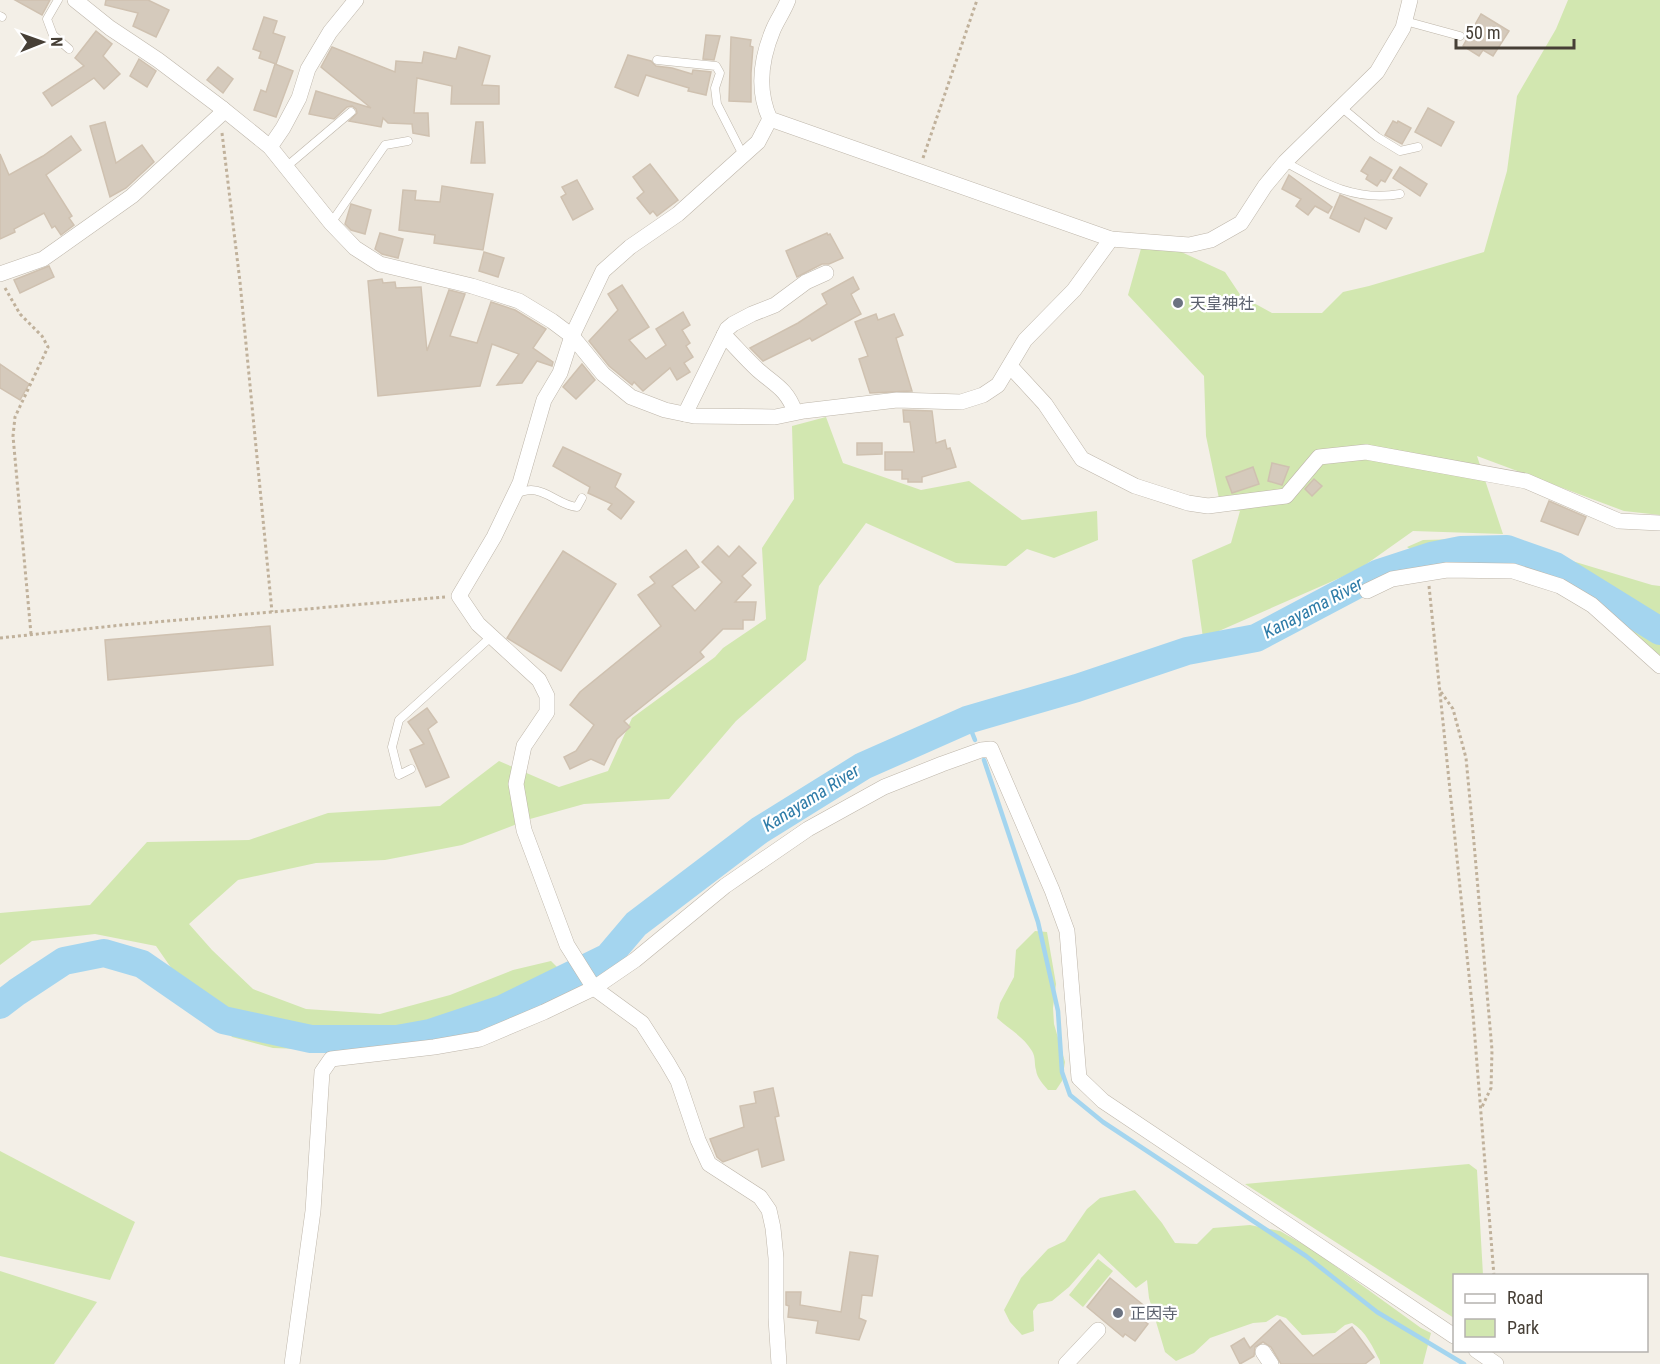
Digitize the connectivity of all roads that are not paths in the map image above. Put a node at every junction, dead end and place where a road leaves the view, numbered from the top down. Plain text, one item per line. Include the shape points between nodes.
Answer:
1 (58, 0) edge
2 (75, 0) edge
3 (356, 0) edge
4 (788, 0) edge
5 (1410, 0) edge
6 (1405, 21) junction
7 (1460, 36) dead end
8 (69, 49) dead end
9 (657, 60) dead end
10 (1341, 107) junction
11 (221, 112) junction
12 (351, 112) dead end
13 (770, 119) junction
14 (408, 141) dead end
15 (270, 147) junction
16 (1418, 147) dead end
17 (743, 155) junction
18 (1285, 162) junction
19 (286, 167) junction
20 (1400, 194) dead end
21 (331, 223) junction
22 (1111, 239) junction
23 (826, 273) dead end
24 (0, 274) edge
25 (724, 335) junction
26 (572, 336) junction
27 (1010, 366) junction
28 (795, 412) junction
29 (685, 414) junction
30 (515, 494) junction
31 (582, 498) dead end
32 (1660, 523) edge
33 (1367, 591) dead end
34 (492, 636) junction
35 (1660, 666) edge
36 (411, 769) dead end
37 (592, 985) junction
38 (1098, 1330) dead end
39 (1453, 1335) edge
40 (1479, 1352) edge
41 (292, 1364) edge
42 (779, 1364) edge
43 (1065, 1364) edge
44 (1496, 1364) edge

1 - 8 lane via 46,19 53,35
2 - 11 street
3 - 15 street via 330,32 308,69 299,98
4 - 13 street via 772,31 761,71 764,104
5 - 6 street
6 - 7 lane
6 - 10 street via 1377,72
9 - 17 lane via 716,66 720,73 715,88 717,104
10 - 16 lane via 1400,151
10 - 18 street
11 - 15 street
11 - 24 street via 132,196 43,259
12 - 19 lane
13 - 17 street via 758,142
13 - 22 street
14 - 21 lane via 385,145
15 - 19 street
17 - 26 street via 678,214 603,271
18 - 20 lane via 1329,186 1378,198
18 - 22 street via 1241,223 1211,240 1189,245
19 - 21 street
21 - 26 street via 356,248 380,264 519,301
22 - 27 street via 1074,290 1025,340
23 - 25 street via 806,282 775,305 733,324
25 - 28 street via 778,385
25 - 29 street
26 - 29 street via 603,374 631,397
26 - 30 street via 560,373 544,400
27 - 28 street via 998,385 962,402 897,400
27 - 32 street via 1045,404 1082,459 1135,486 1188,503 1208,506 1286,496 1319,458 1366,452 1526,481 1619,521
28 - 29 street via 775,417
30 - 31 lane via 533,490 577,507
30 - 34 street via 459,596 478,624
33 - 35 street via 1392,579 1428,572 1513,571 1560,586 1592,605
34 - 36 lane via 399,720 392,747 399,775
34 - 37 street via 539,680 546,696 547,712 524,747 516,784 524,830 567,945
37 - 39 street via 635,960 725,885 808,829 884,788 991,749 1067,931 1079,1078 1084,1085
37 - 41 street via 480,1039 337,1057 326,1064 322,1072 313,1211
37 - 42 street via 642,1023 678,1081 709,1164 760,1197 769,1210 776,1258
38 - 43 street
40 - 44 street

